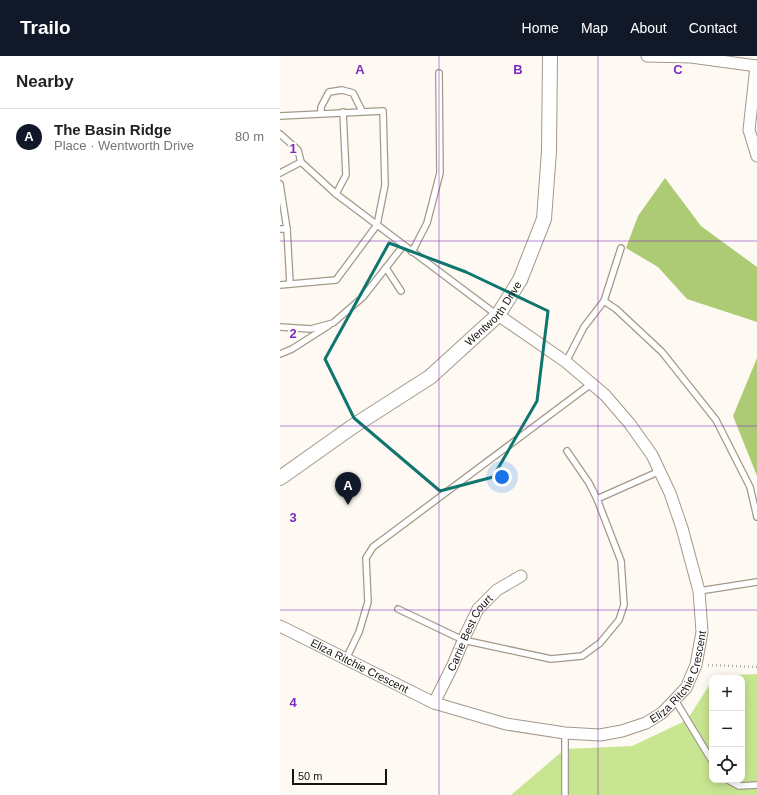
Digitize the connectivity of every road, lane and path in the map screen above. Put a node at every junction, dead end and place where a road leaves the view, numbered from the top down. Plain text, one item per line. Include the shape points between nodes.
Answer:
1 (550, 56) edge
2 (647, 56) edge
3 (756, 66) edge
4 (439, 73) dead end
5 (362, 111) junction
6 (343, 112) junction
7 (321, 113) junction
8 (280, 116) edge
9 (280, 134) edge
10 (757, 156) edge
11 (301, 162) junction
12 (280, 173) edge
13 (280, 184) edge
14 (336, 194) junction
15 (377, 226) junction
16 (280, 229) edge
17 (287, 229) junction
18 (403, 246) junction
19 (621, 248) dead end
20 (412, 252) junction
21 (386, 268) junction
22 (290, 284) junction
23 (280, 285) edge
24 (401, 291) dead end
25 (604, 301) junction
26 (498, 315) junction
27 (333, 323) junction
28 (280, 327) edge
29 (280, 354) edge
30 (566, 362) junction
31 (591, 384) junction
32 (567, 451) dead end
33 (660, 471) junction
34 (280, 478) edge
35 (597, 500) junction
36 (757, 517) edge
37 (521, 576) dead end
38 (757, 582) edge
39 (699, 591) junction
40 (398, 609) dead end
41 (280, 626) edge
42 (463, 640) junction
43 (346, 659) junction
44 (696, 665) junction
45 (757, 667) edge
46 (675, 700) junction
47 (434, 703) junction
48 (565, 733) junction
49 (709, 756) edge
50 (734, 783) edge
51 (757, 785) edge
52 (565, 795) edge

1 - 26 street, Wentworth Drive via 550,151 544,219 520,280
2 - 3 street via 691,57
3 - 10 street via 749,130
4 - 20 lane via 440,173 427,223
5 - 6 lane
5 - 7 lane via 353,93 342,90 329,92 321,107
5 - 15 lane via 383,111 385,185
6 - 7 lane
6 - 14 lane via 346,175
7 - 8 lane
9 - 11 lane via 298,150
11 - 12 lane
11 - 14 lane
13 - 17 lane
14 - 15 lane
15 - 18 lane
15 - 22 lane via 336,280
16 - 17 lane
17 - 22 lane
18 - 20 lane
18 - 21 lane
19 - 25 lane
20 - 26 lane
21 - 24 lane
21 - 27 lane via 363,297
22 - 23 lane
25 - 30 lane via 584,327
25 - 36 lane via 662,352 716,420 750,487
26 - 30 street, Eliza Ritchie Crescent
26 - 34 street, Wentworth Drive via 430,377 352,427
27 - 28 lane via 311,328
27 - 29 lane
30 - 31 street, Eliza Ritchie Crescent
31 - 33 street, Eliza Ritchie Crescent via 605,395 630,424
31 - 43 lane via 372,547 366,558 368,602 359,632
32 - 35 lane via 589,483
33 - 35 lane
33 - 39 street, Eliza Ritchie Crescent via 682,528
35 - 42 lane via 621,561 624,605 619,620 600,643 582,656 551,660
37 - 42 street, Carrie Best Court via 497,590 478,609
38 - 39 lane
39 - 44 street, Eliza Ritchie Crescent via 702,632
40 - 42 lane
41 - 43 street, Eliza Ritchie Crescent
42 - 47 street, Carrie Best Court
43 - 47 street, Eliza Ritchie Crescent
44 - 45 path
44 - 46 street, Eliza Ritchie Crescent via 686,688
46 - 48 street, Eliza Ritchie Crescent via 662,714 646,723 622,731 600,735
46 - 49 lane
47 - 48 street, Eliza Ritchie Crescent via 506,724
48 - 52 lane
50 - 51 lane via 739,786

